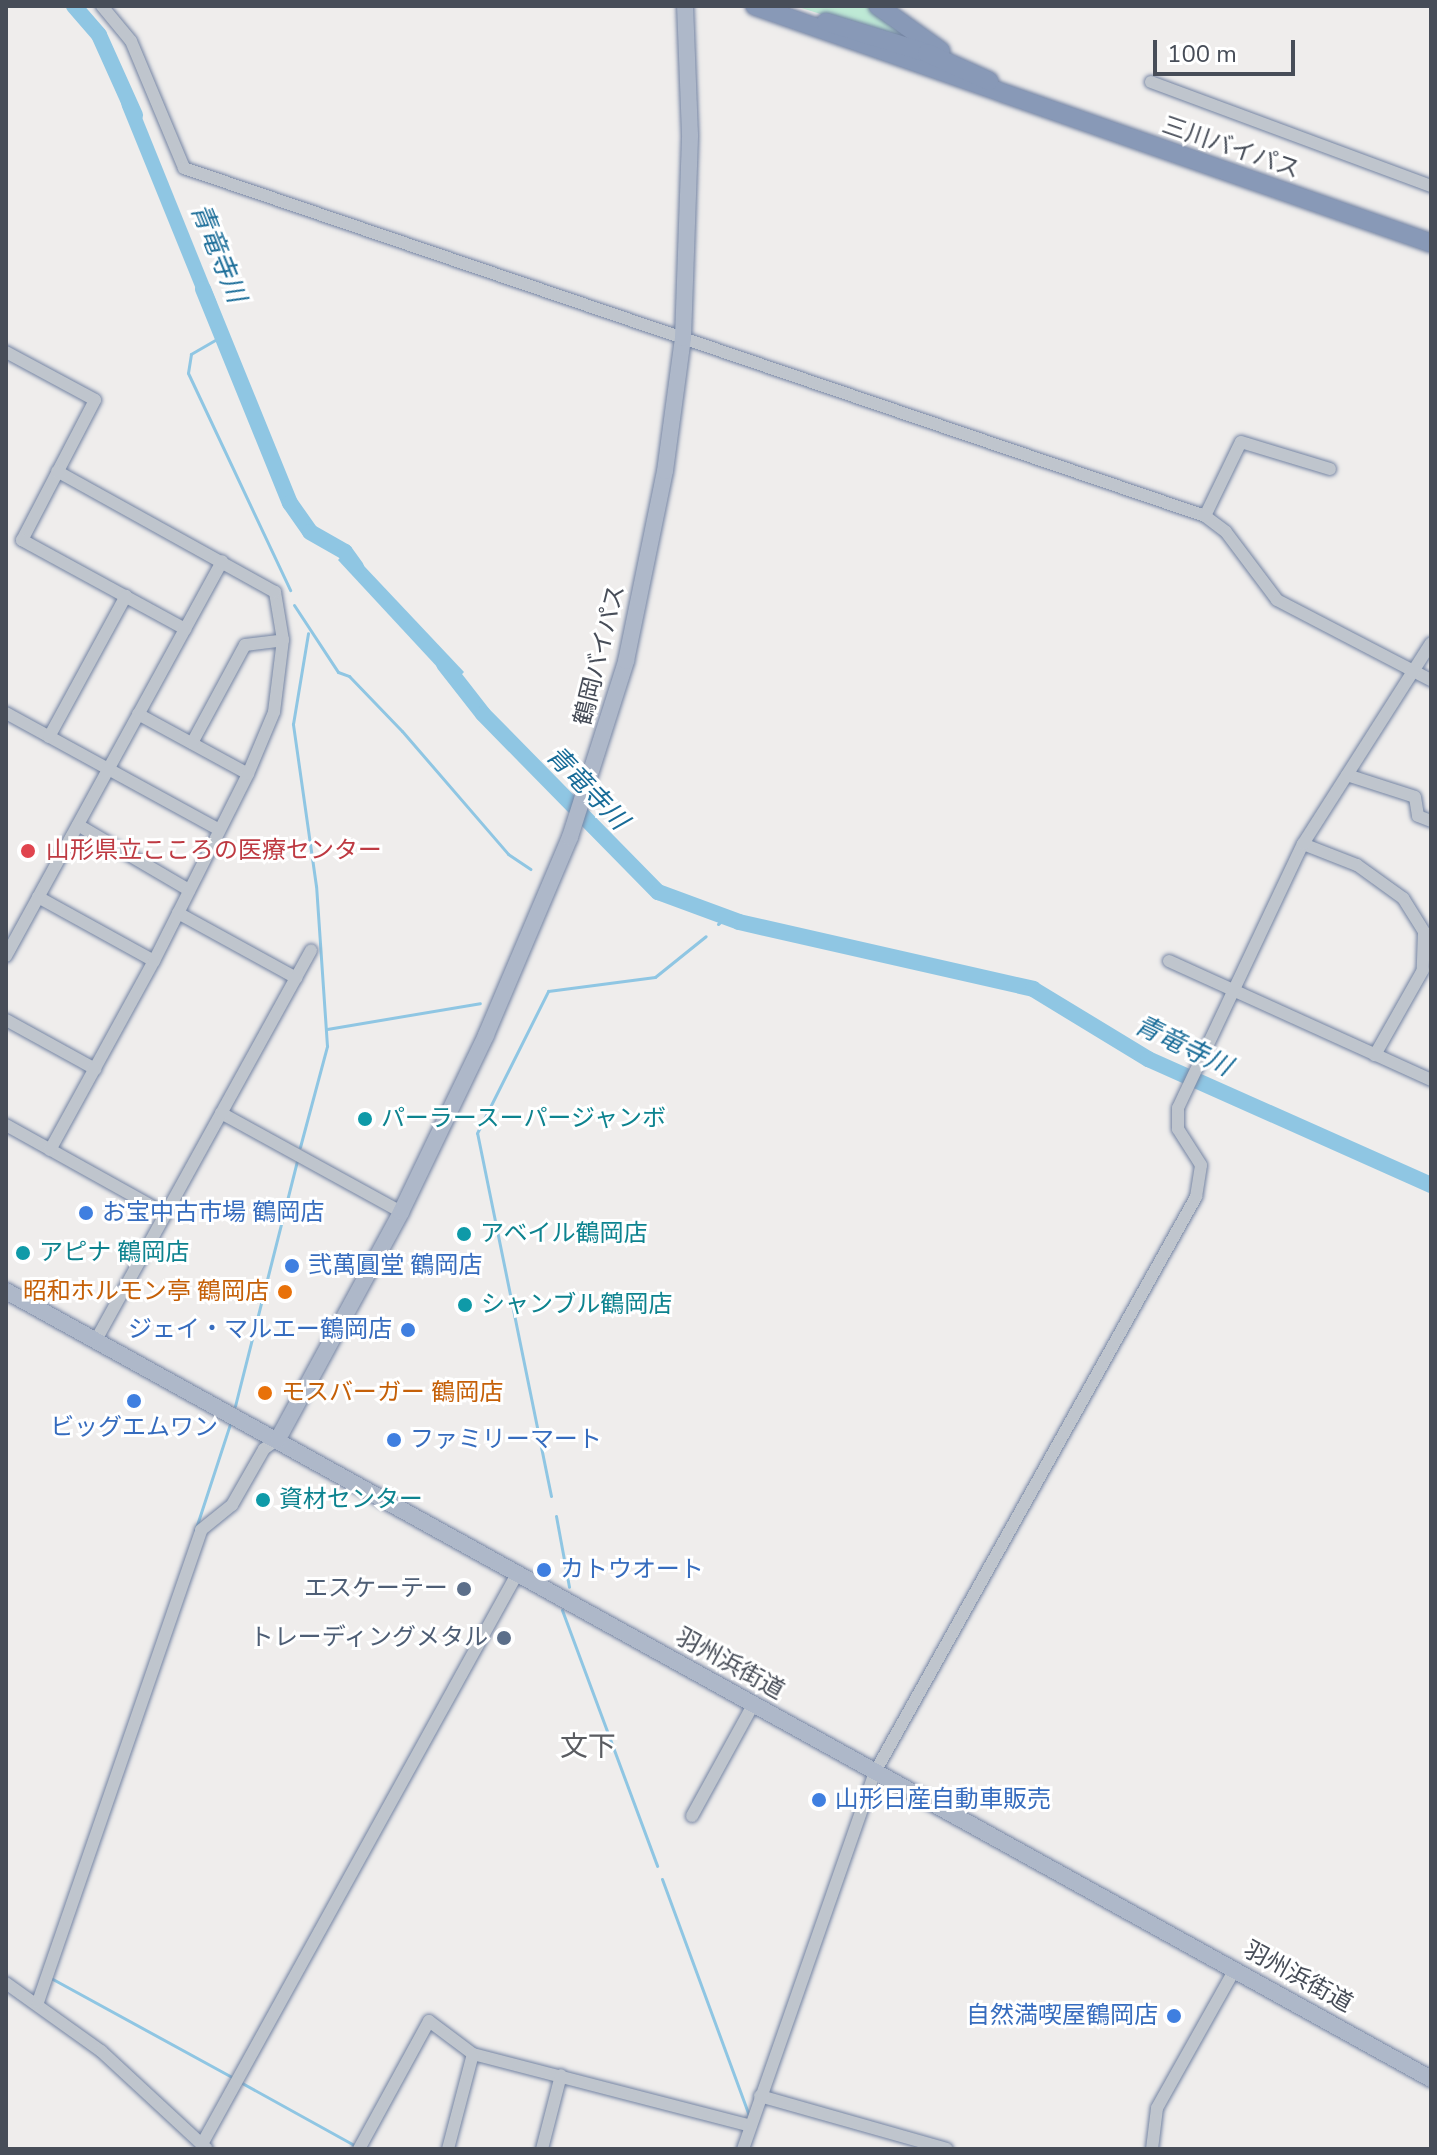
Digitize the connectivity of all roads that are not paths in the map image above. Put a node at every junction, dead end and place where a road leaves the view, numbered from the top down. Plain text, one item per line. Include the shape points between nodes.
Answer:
1 (102, 6) edge
2 (685, 6) edge
3 (755, 6) edge
4 (878, 6) edge
5 (773, 12) junction
6 (965, 69) junction
7 (1151, 82) dead end
8 (1016, 96) junction
9 (1431, 186) edge
10 (1431, 243) edge
11 (683, 338) junction
12 (6, 352) edge
13 (1330, 469) dead end
14 (57, 471) junction
15 (1205, 516) junction
16 (222, 561) junction
17 (126, 596) junction
18 (185, 629) junction
19 (283, 640) junction
20 (1431, 643) edge
21 (1412, 673) junction
22 (1431, 680) edge
23 (6, 713) edge
24 (138, 714) junction
25 (49, 737) junction
26 (192, 743) junction
27 (108, 769) junction
28 (248, 774) junction
29 (1347, 775) junction
30 (1431, 821) edge
31 (78, 825) junction
32 (218, 829) junction
33 (1303, 844) junction
34 (189, 890) junction
35 (38, 897) junction
36 (178, 913) junction
37 (311, 950) dead end
38 (6, 956) edge
39 (154, 961) junction
40 (1169, 961) dead end
41 (296, 978) junction
42 (1236, 990) junction
43 (6, 1020) edge
44 (1375, 1055) junction
45 (95, 1069) junction
46 (1431, 1080) edge
47 (221, 1113) junction
48 (6, 1125) edge
49 (50, 1150) junction
50 (401, 1212) junction
51 (166, 1214) junction
52 (6, 1291) edge
53 (96, 1340) junction
54 (278, 1439) junction
55 (517, 1574) junction
56 (753, 1705) junction
57 (875, 1772) junction
58 (692, 1816) dead end
59 (1235, 1969) junction
60 (6, 1983) edge
61 (38, 2002) junction
62 (473, 2054) junction
63 (561, 2075) junction
64 (1431, 2079) edge
65 (760, 2096) junction
66 (748, 2125) junction
67 (204, 2146) edge
68 (359, 2149) edge
69 (448, 2149) edge
70 (542, 2149) edge
71 (743, 2149) edge
72 (947, 2149) edge
73 (1152, 2149) edge

1 - 11 street via 131,41 184,168
2 - 11 main road, 鶴岡バイパス via 690,135
3 - 5 highway, 三川バイパス
4 - 6 highway
5 - 6 highway, 三川バイパス via 861,30
5 - 8 highway, 三川バイパス via 962,82
6 - 8 highway, 三川バイパス
7 - 9 street
8 - 10 highway, 三川バイパス
11 - 15 street
11 - 50 main road, 鶴岡バイパス via 644,579 594,769 486,1035
12 - 14 street via 95,400
13 - 15 street via 1241,442
14 - 16 street
14 - 17 street via 22,540
15 - 21 street via 1226,532 1277,600
16 - 18 street
16 - 19 street via 275,592
17 - 18 street
17 - 25 street
18 - 24 street
19 - 26 street via 245,645
19 - 28 street via 274,712
20 - 21 street
21 - 22 street
21 - 29 street
23 - 25 street
24 - 26 street
24 - 27 street
25 - 27 street
26 - 28 street
27 - 31 street
27 - 32 street
28 - 32 street
29 - 30 street via 1415,797 1418,816
29 - 33 street
31 - 34 street
31 - 35 street
32 - 34 street
33 - 42 street
33 - 44 street via 1357,865 1403,898 1424,932 1423,970
34 - 36 street
35 - 38 street
35 - 39 street
36 - 39 street
36 - 41 street
37 - 41 street
39 - 45 street
40 - 42 street
41 - 47 street
42 - 44 street
42 - 57 street via 1177,1119 1201,1165 1196,1197
43 - 45 street
44 - 46 street
45 - 49 street
47 - 50 street
47 - 51 street
48 - 49 street
49 - 51 street
50 - 54 main road, 鶴岡バイパス
51 - 53 street
52 - 53 main road, 羽州浜街道
53 - 54 main road, 羽州浜街道
54 - 55 main road, 羽州浜街道
54 - 61 street via 264,1449 232,1505 201,1530
55 - 56 main road, 羽州浜街道
55 - 67 street
56 - 57 main road, 羽州浜街道
56 - 58 street
57 - 59 main road, 羽州浜街道
57 - 65 street
59 - 64 main road, 羽州浜街道
59 - 73 street via 1157,2108
60 - 61 street
61 - 67 street via 101,2051
62 - 63 street
62 - 68 street via 429,2021
62 - 69 street
63 - 66 street
63 - 70 street
65 - 66 street
65 - 72 street
66 - 71 street

